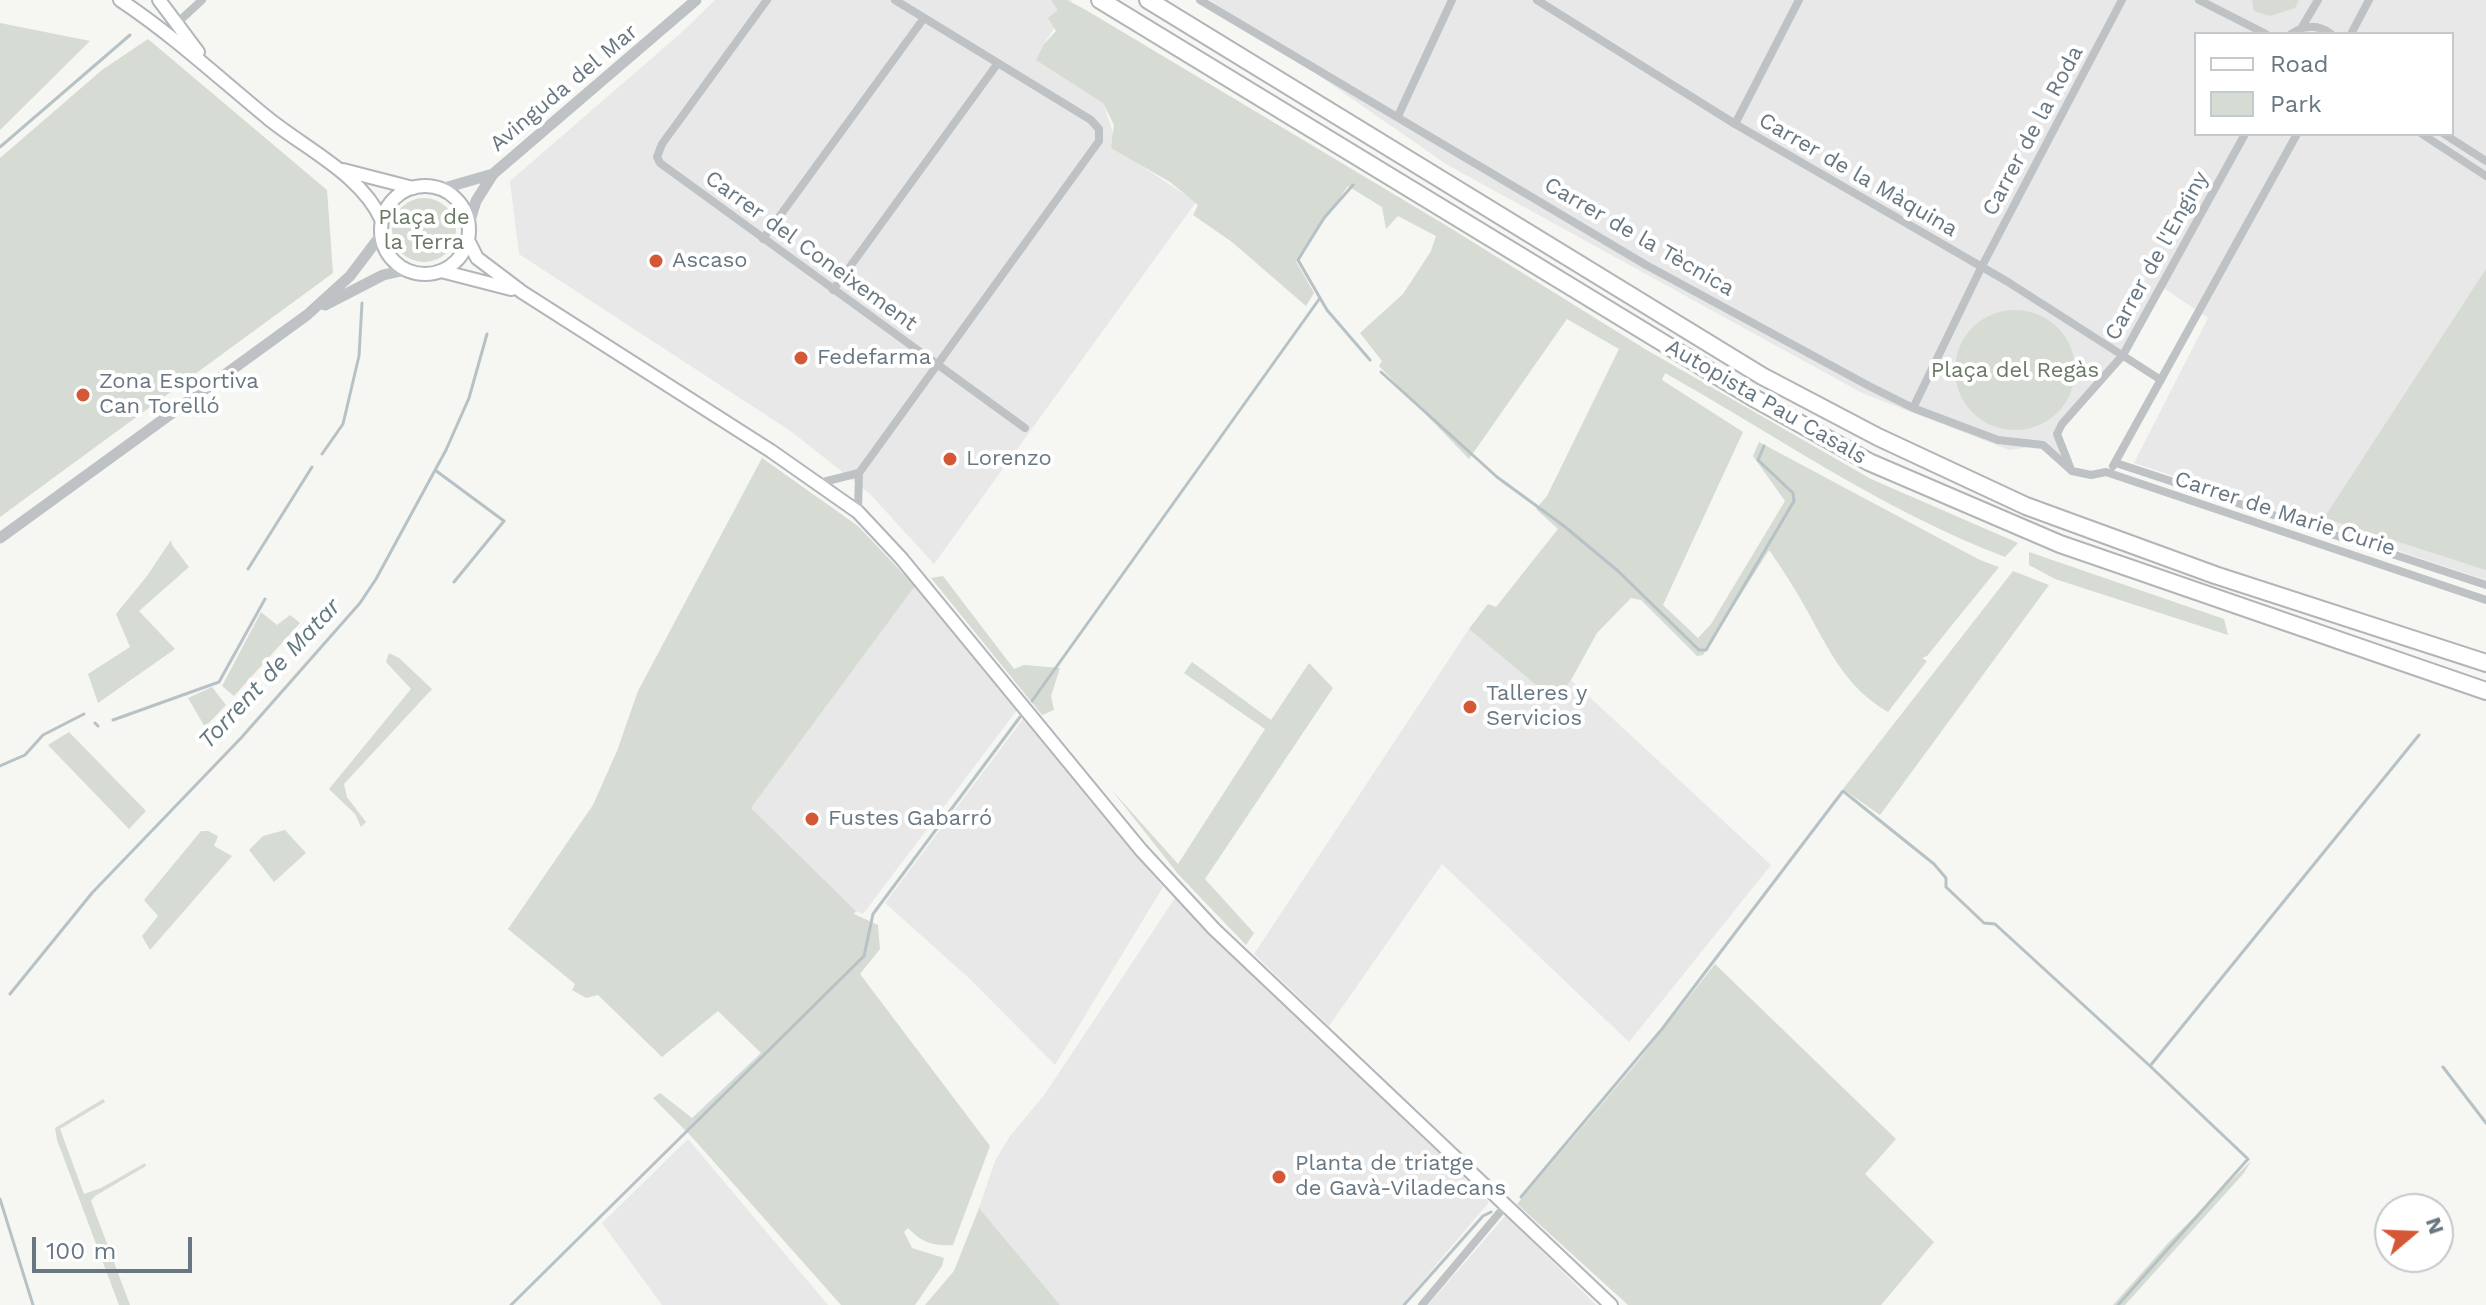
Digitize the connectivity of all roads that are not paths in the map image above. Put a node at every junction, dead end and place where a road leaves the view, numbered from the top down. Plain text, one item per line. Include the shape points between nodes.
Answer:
1 (120, 0) edge
2 (159, 0) edge
3 (202, 0) edge
4 (696, 0) edge
5 (767, 0) edge
6 (895, 0) edge
7 (1100, 0) edge
8 (1148, 0) edge
9 (1200, 0) edge
10 (1452, 0) edge
11 (1537, 0) edge
12 (1799, 0) edge
13 (2122, 0) edge
14 (2199, 0) edge
15 (2318, 0) edge
16 (2369, 0) edge
17 (924, 18) junction
18 (175, 25) junction
19 (2302, 27) junction
20 (2262, 32) edge
21 (2294, 32) edge
22 (2327, 32) edge
23 (2352, 32) edge
24 (998, 63) junction
25 (225, 81) junction
26 (1398, 116) junction
27 (1735, 124) junction
28 (2244, 136) edge
29 (2296, 136) edge
30 (2425, 136) edge
31 (2447, 136) edge
32 (2486, 161) edge
33 (333, 166) junction
34 (493, 174) junction
35 (2486, 176) edge
36 (413, 188) junction
37 (441, 189) junction
38 (382, 221) junction
39 (469, 224) junction
40 (381, 235) junction
41 (763, 239) junction
42 (468, 240) junction
43 (1981, 268) junction
44 (406, 270) junction
45 (441, 271) junction
46 (833, 290) junction
47 (522, 292) junction
48 (307, 315) junction
49 (2123, 355) junction
50 (938, 365) junction
51 (2161, 380) junction
52 (1913, 408) junction
53 (1025, 428) dead end
54 (2116, 463) junction
55 (2072, 471) junction
56 (2106, 472) junction
57 (859, 473) junction
58 (819, 483) junction
59 (858, 512) junction
60 (0, 538) edge
61 (2486, 585) edge
62 (2486, 600) edge
63 (2438, 647) junction
64 (2486, 656) edge
65 (2486, 663) edge
66 (2486, 691) edge
67 (1506, 1205) junction
68 (1422, 1305) edge
69 (1611, 1305) edge

1 - 25 main road
2 - 18 main road
3 - 18 street
4 - 34 street, Avinguda del Mar
5 - 41 street, Carrer del Coneixement via 657,157
6 - 17 street
7 - 66 highway, Autopista Pau Casals via 1752,397 1869,462 2060,544
8 - 63 highway, Autopista Pau Casals via 1762,376 1878,437 2026,506 2215,575
9 - 26 street, Carrer de la Tècnica
10 - 26 street
11 - 27 street, Carrer de la Màquina
12 - 27 street
13 - 43 street, Carrer de la Roda
14 - 20 street
15 - 19 street
16 - 23 street
17 - 24 street
17 - 41 street
18 - 25 main road
19 - 21 street
19 - 22 street
24 - 46 street
24 - 50 street via 1091,120 1099,129 1099,141
25 - 33 main road
26 - 52 street, Carrer de la Tècnica via 1646,265
27 - 43 street, Carrer de la Màquina
28 - 49 street, Carrer de l'Enginy
29 - 51 street
30 - 35 street
31 - 32 street
33 - 36 main road
33 - 38 main road
34 - 37 street, Avinguda del Mar
34 - 39 street, Avinguda del Mar
36 - 37 main road
36 - 38 main road via 394,198
37 - 39 main road via 460,203
38 - 40 main road
39 - 42 main road
40 - 44 main road via 389,256
40 - 48 street via 350,276
41 - 46 street, Carrer del Coneixement
42 - 45 main road via 458,259
42 - 47 main road via 477,258
43 - 49 street, Carrer de la Màquina
43 - 52 street, Carrer de la Roda
44 - 45 main road
44 - 48 street via 383,275
45 - 47 main road
46 - 50 street, Carrer del Coneixement
47 - 58 main road
48 - 60 street
49 - 51 street, Carrer de la Màquina
49 - 55 street, Carrer de l'Enginy via 2057,434
50 - 53 street, Carrer del Coneixement
50 - 57 street
51 - 54 street
52 - 55 street, Carrer de la Tècnica via 1998,440 2043,445
54 - 56 street
54 - 61 street, Carrer de Marie Curie
55 - 56 street, Carrer de Marie Curie
56 - 62 street, Carrer de Marie Curie
57 - 58 street
57 - 59 street
58 - 59 main road
59 - 67 main road via 1183,897
63 - 64 highway
63 - 65 highway, Autopista Pau Casals
67 - 68 street
67 - 69 main road

